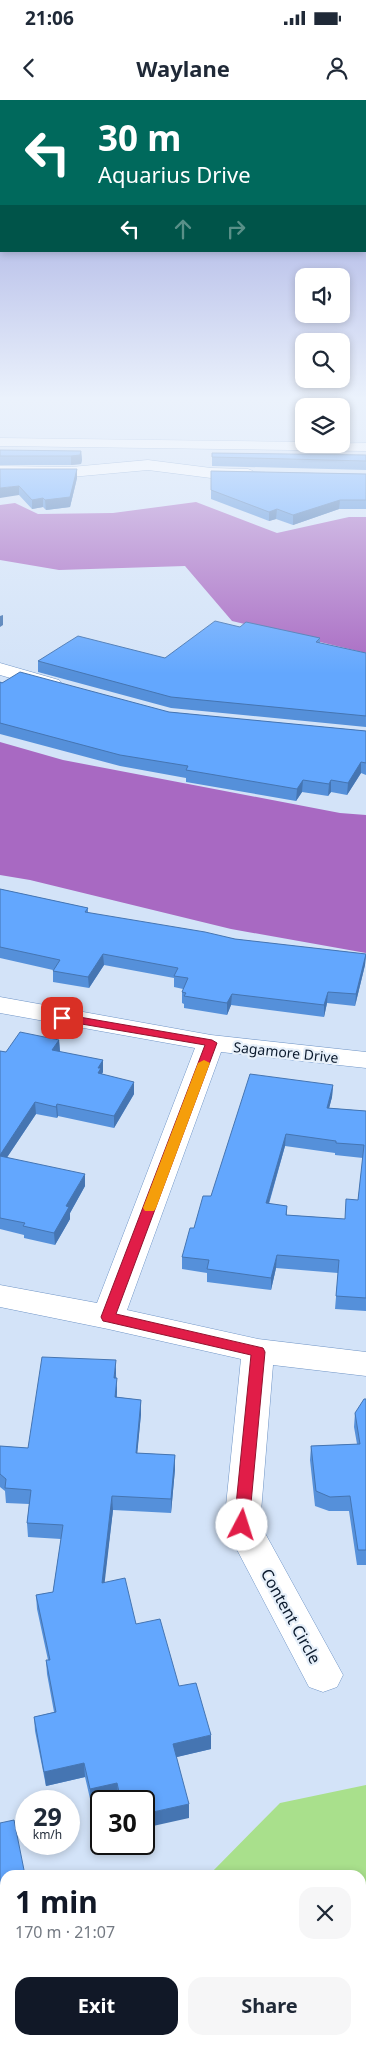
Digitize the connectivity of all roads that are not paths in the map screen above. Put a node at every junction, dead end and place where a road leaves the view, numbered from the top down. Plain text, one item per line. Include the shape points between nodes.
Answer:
1 (0, 669) edge
2 (66, 688) edge
3 (0, 1005) edge
4 (212, 1043) junction
5 (366, 1060) edge
6 (0, 1296) edge
7 (108, 1317) junction
8 (258, 1352) junction
9 (366, 1364) edge
10 (324, 1675) dead end

1 - 2 street
3 - 4 street, Sagamore Drive
4 - 5 street, Sagamore Drive
4 - 7 street
6 - 7 street
7 - 8 street
8 - 9 street
8 - 10 street, Content Circle via 242,1525

